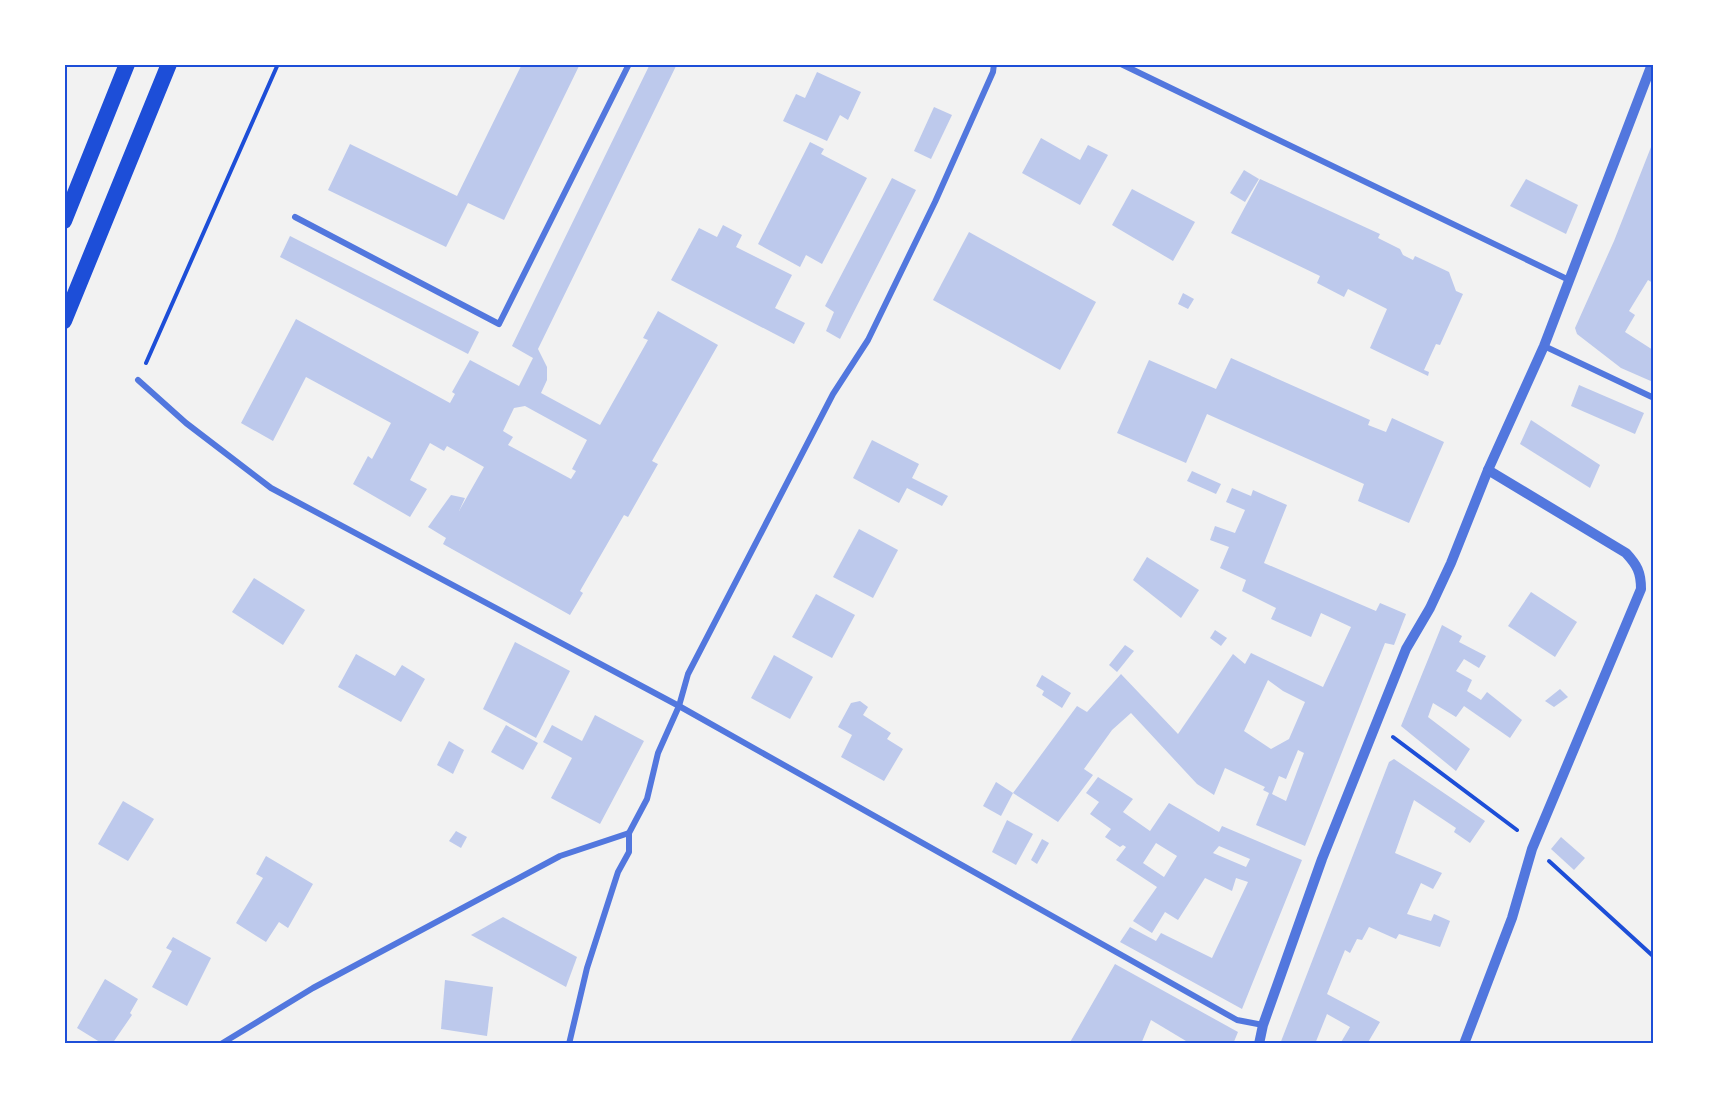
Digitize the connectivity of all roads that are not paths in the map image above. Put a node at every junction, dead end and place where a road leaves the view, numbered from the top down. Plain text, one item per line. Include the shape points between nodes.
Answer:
1 (127, 64) edge
2 (169, 64) edge
3 (629, 64) edge
4 (994, 64) edge
5 (1121, 64) edge
6 (1652, 64) edge
7 (295, 217) dead end
8 (64, 221) edge
9 (1570, 280) junction
10 (64, 321) edge
11 (1544, 346) junction
12 (138, 380) road end
13 (1653, 398) edge
14 (1488, 470) junction
15 (679, 706) junction
16 (629, 833) junction
17 (1263, 1025) junction
18 (221, 1044) edge
19 (568, 1044) edge
20 (1259, 1044) edge
21 (1464, 1044) edge

1 - 8 highway
2 - 10 highway
3 - 7 street via 499,324
4 - 15 street via 915,245 688,675
5 - 9 street
6 - 9 street
9 - 11 street
11 - 13 street
11 - 14 street
12 - 15 street via 186,423 271,488
14 - 17 street via 1451,563 1406,649 1322,859
14 - 21 street via 1626,554 1637,566 1641,589 1532,849 1512,918
15 - 16 street via 658,753 647,799
15 - 17 street via 1236,1020
16 - 18 street via 560,855 313,988
16 - 19 street via 628,852 587,968
17 - 20 street

